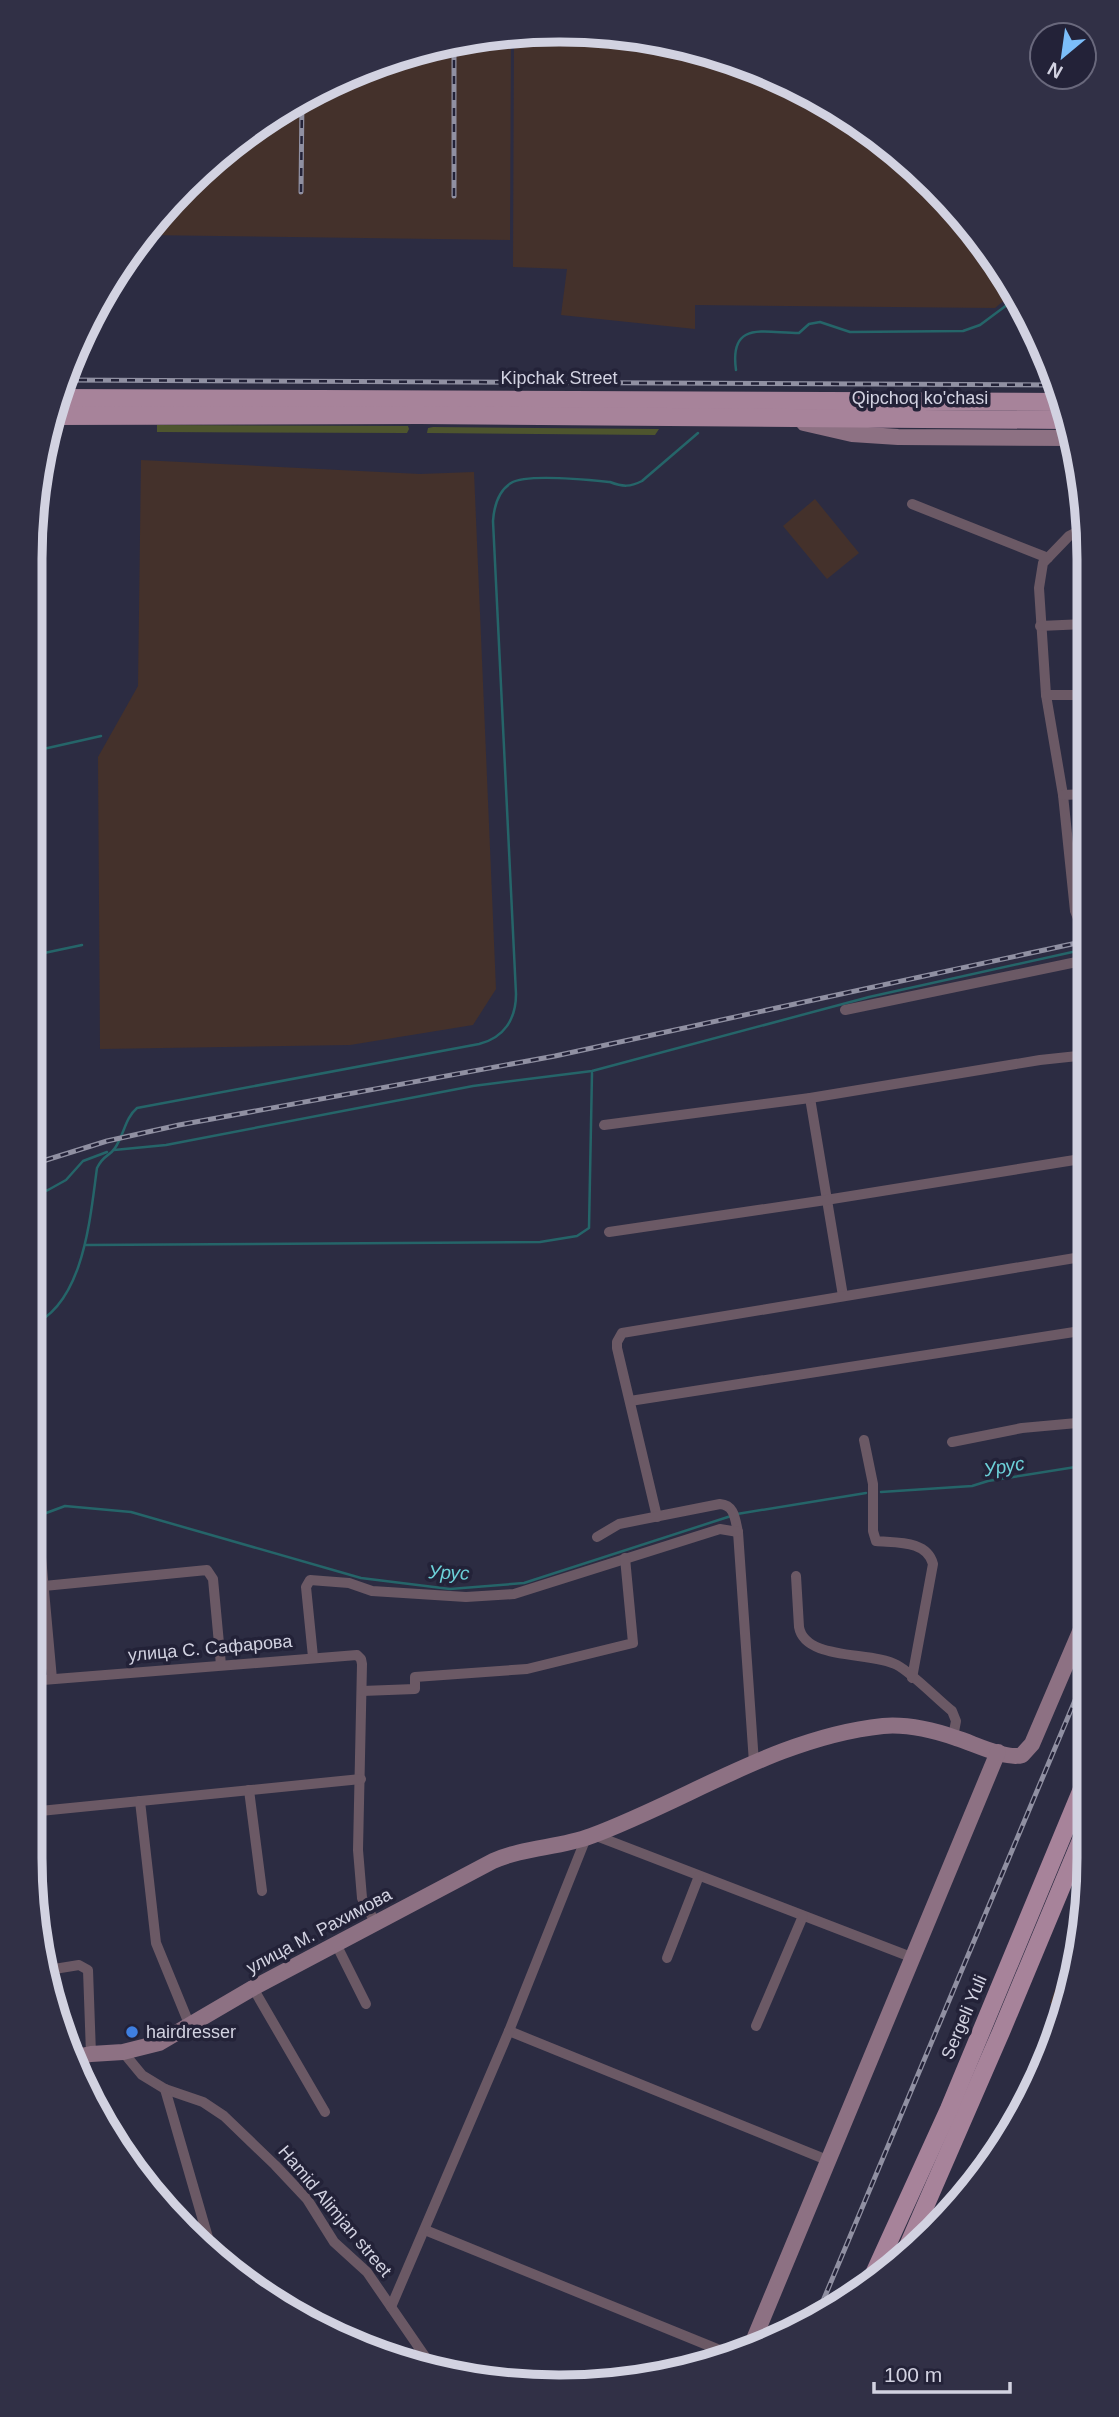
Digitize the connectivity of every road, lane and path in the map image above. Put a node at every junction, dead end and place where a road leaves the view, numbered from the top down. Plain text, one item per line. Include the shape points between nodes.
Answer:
1 (68, 398) edge
2 (1052, 402) edge
3 (668, 409) junction
4 (63, 416) edge
5 (774, 418) junction
6 (1057, 420) edge
7 (1062, 438) edge
8 (912, 504) dead end
9 (1076, 532) edge
10 (1048, 558) junction
11 (1077, 624) edge
12 (1040, 626) junction
13 (1046, 695) junction
14 (1077, 695) edge
15 (1077, 794) edge
16 (1063, 795) junction
17 (1077, 918) edge
18 (1077, 962) edge
19 (845, 1010) dead end
20 (1077, 1056) edge
21 (810, 1098) junction
22 (604, 1125) dead end
23 (1077, 1160) edge
24 (826, 1200) junction
25 (609, 1232) dead end
26 (1077, 1258) edge
27 (843, 1296) junction
28 (1077, 1332) edge
29 (630, 1401) junction
30 (1077, 1423) edge
31 (864, 1440) dead end
32 (952, 1442) dead end
33 (657, 1517) junction
34 (738, 1532) junction
35 (597, 1536) dead end
36 (625, 1559) junction
37 (42, 1566) edge
38 (796, 1576) dead end
39 (44, 1586) junction
40 (1077, 1639) edge
41 (313, 1657) junction
42 (222, 1665) junction
43 (912, 1678) junction
44 (52, 1679) junction
45 (42, 1680) edge
46 (362, 1691) junction
47 (953, 1737) junction
48 (998, 1752) junction
49 (754, 1763) junction
50 (361, 1779) junction
51 (249, 1790) junction
52 (141, 1801) junction
53 (1077, 1801) edge
54 (42, 1811) edge
55 (590, 1836) junction
56 (1077, 1850) edge
57 (699, 1876) junction
58 (262, 1891) dead end
59 (803, 1916) junction
60 (375, 1922) junction
61 (336, 1944) junction
62 (911, 1957) junction
63 (667, 1958) dead end
64 (55, 1969) edge
65 (253, 1987) junction
66 (366, 2004) dead end
67 (190, 2026) junction
68 (756, 2026) dead end
69 (509, 2031) junction
70 (123, 2052) junction
71 (91, 2054) junction
72 (81, 2056) edge
73 (165, 2089) junction
74 (326, 2112) dead end
75 (827, 2160) junction
76 (425, 2230) junction
77 (912, 2236) edge
78 (208, 2237) edge
79 (878, 2266) edge
80 (391, 2307) junction
81 (755, 2337) edge
82 (719, 2350) edge
83 (425, 2357) edge

1 - 3 main road, Kipchak Street
2 - 3 main road, Kipchak Street
3 - 4 main road, Kipchak Street
3 - 5 main road, Kipchak Street
5 - 6 main road, Qipchoq ko'chasi
5 - 7 street via 887,436
8 - 10 street
9 - 10 street
10 - 12 street via 1039,588
11 - 12 street
12 - 13 street
13 - 14 street
13 - 16 street
15 - 16 street
16 - 17 street
18 - 19 street
20 - 21 street
21 - 22 street
21 - 24 street
23 - 24 street
24 - 25 street
24 - 27 street
26 - 27 street
27 - 29 street via 627,1331 619,1337 617,1348
28 - 29 street
29 - 33 street
30 - 32 street via 1022,1427
31 - 43 street via 873,1484 876,1541 920,1547 933,1564
33 - 34 street via 727,1505
33 - 35 street via 619,1524
34 - 36 street via 720,1529
34 - 49 street
36 - 41 street via 514,1594 466,1597 372,1591 349,1583 310,1580 306,1587
36 - 46 street via 633,1643 527,1669 415,1677 415,1689
37 - 39 street
38 - 43 street via 799,1627 806,1642 896,1664
39 - 42 street via 207,1570 213,1579
39 - 44 street
40 - 48 street via 1032,1744 1017,1756
41 - 42 street, улица С. Сафарова
41 - 46 street, улица С. Сафарова via 357,1655 362,1664
42 - 44 street, улица С. Сафарова
43 - 47 street via 952,1712 956,1721
44 - 45 street, улица С. Сафарова
46 - 50 street, улица С. Сафарова
47 - 48 street, улица М. Рахимова
47 - 49 street, улица М. Рахимова via 910,1727 864,1728 818,1738
48 - 62 street
49 - 55 street, улица М. Рахимова
50 - 51 street
50 - 60 street, улица С. Сафарова via 358,1850 362,1898
51 - 52 street
51 - 58 street
52 - 54 street
52 - 67 street via 156,1942
53 - 79 main road, Sergeli Yuli via 949,2109
55 - 57 street
55 - 60 street, улица М. Рахимова via 503,1856
55 - 69 street
56 - 77 main road
57 - 59 street
57 - 63 street
59 - 62 street
59 - 68 street
60 - 61 street, улица М. Рахимова
61 - 65 street, улица М. Рахимова
61 - 66 street
62 - 75 street
64 - 71 street via 79,1965 88,1969
65 - 67 street, улица М. Рахимова
65 - 74 street
67 - 70 street, улица М. Рахимова via 159,2043
69 - 75 street
69 - 76 street
70 - 71 street, улица М. Рахимова
70 - 73 street, Hamid Alimjan street via 142,2076
71 - 72 street, улица М. Рахимова
73 - 78 street
73 - 80 street, Hamid Alimjan street via 203,2102 249,2139 307,2199 334,2242 367,2272
75 - 81 street
76 - 80 street
76 - 82 street
80 - 83 street, Hamid Alimjan street

